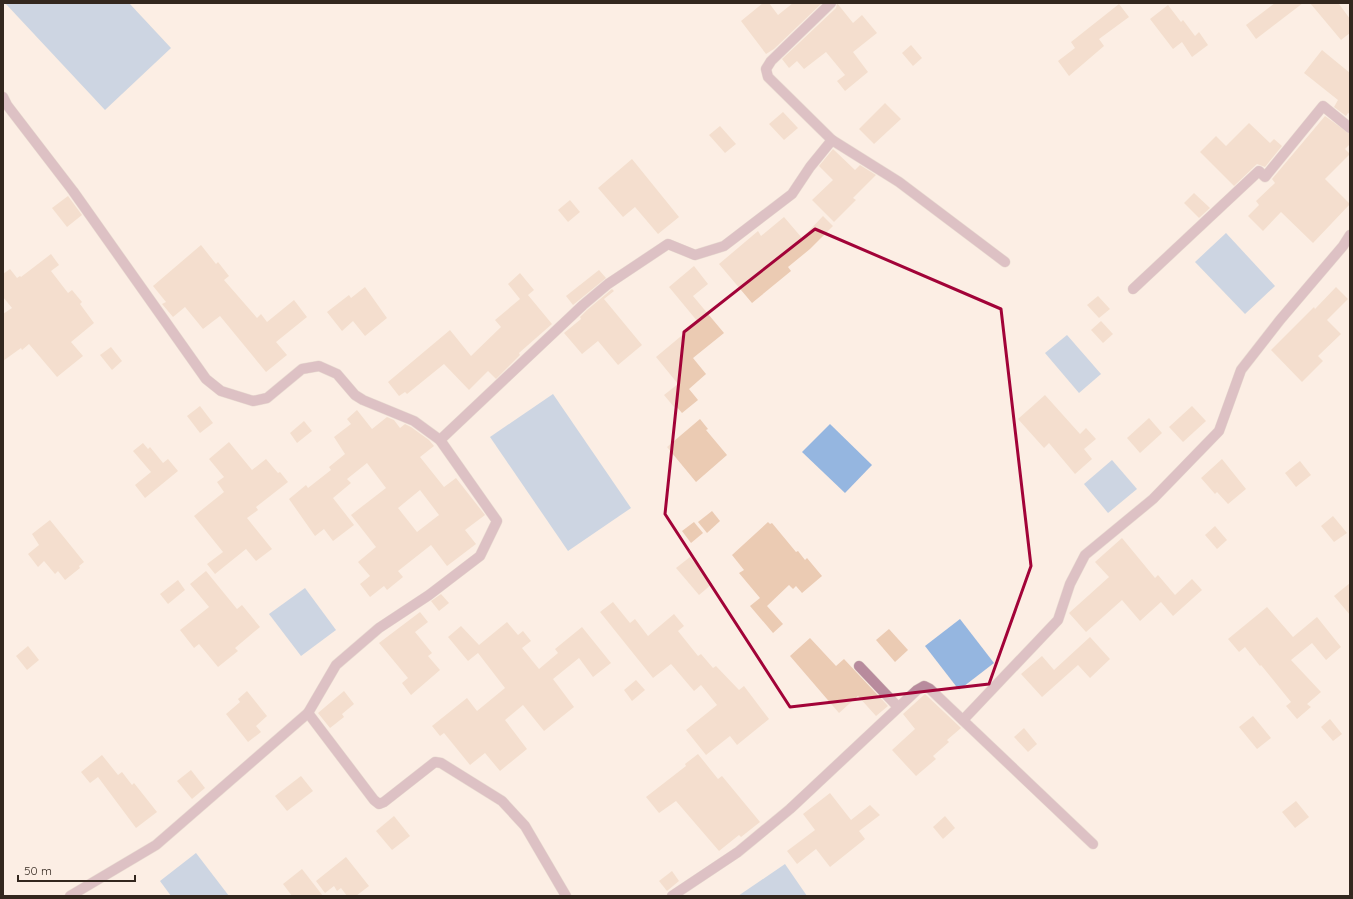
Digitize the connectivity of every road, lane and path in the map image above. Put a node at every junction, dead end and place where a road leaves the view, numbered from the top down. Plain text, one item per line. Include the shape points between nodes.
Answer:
1 (831, 3) edge
2 (3, 98) edge
3 (1350, 128) edge
4 (832, 140) junction
5 (1350, 235) edge
6 (1004, 262) dead end
7 (1133, 289) dead end
8 (440, 440) junction
9 (859, 666) dead end
10 (898, 708) junction
11 (308, 713) junction
12 (963, 720) junction
13 (1093, 844) dead end
14 (70, 896) edge
15 (566, 896) edge
16 (672, 896) edge

1 - 4 street via 770,61 766,70 768,77
2 - 8 street via 74,190 206,379 221,390 253,401 267,398 302,369 319,366 337,374 355,395 363,400 414,421
3 - 7 street via 1323,106 1265,177 1259,171
4 - 6 street via 900,182
4 - 8 street via 792,194 724,246 695,255 668,244 608,284
5 - 12 street via 1344,246 1280,320 1242,370 1219,431 1153,499 1085,555 1070,584 1058,620
8 - 11 street via 497,521 480,556 429,595 379,628 336,665
9 - 10 street
10 - 12 street via 924,686
10 - 16 street via 790,809 738,852
11 - 14 street via 156,845
11 - 15 street via 379,804 435,762 441,763 502,801 524,826
12 - 13 street

